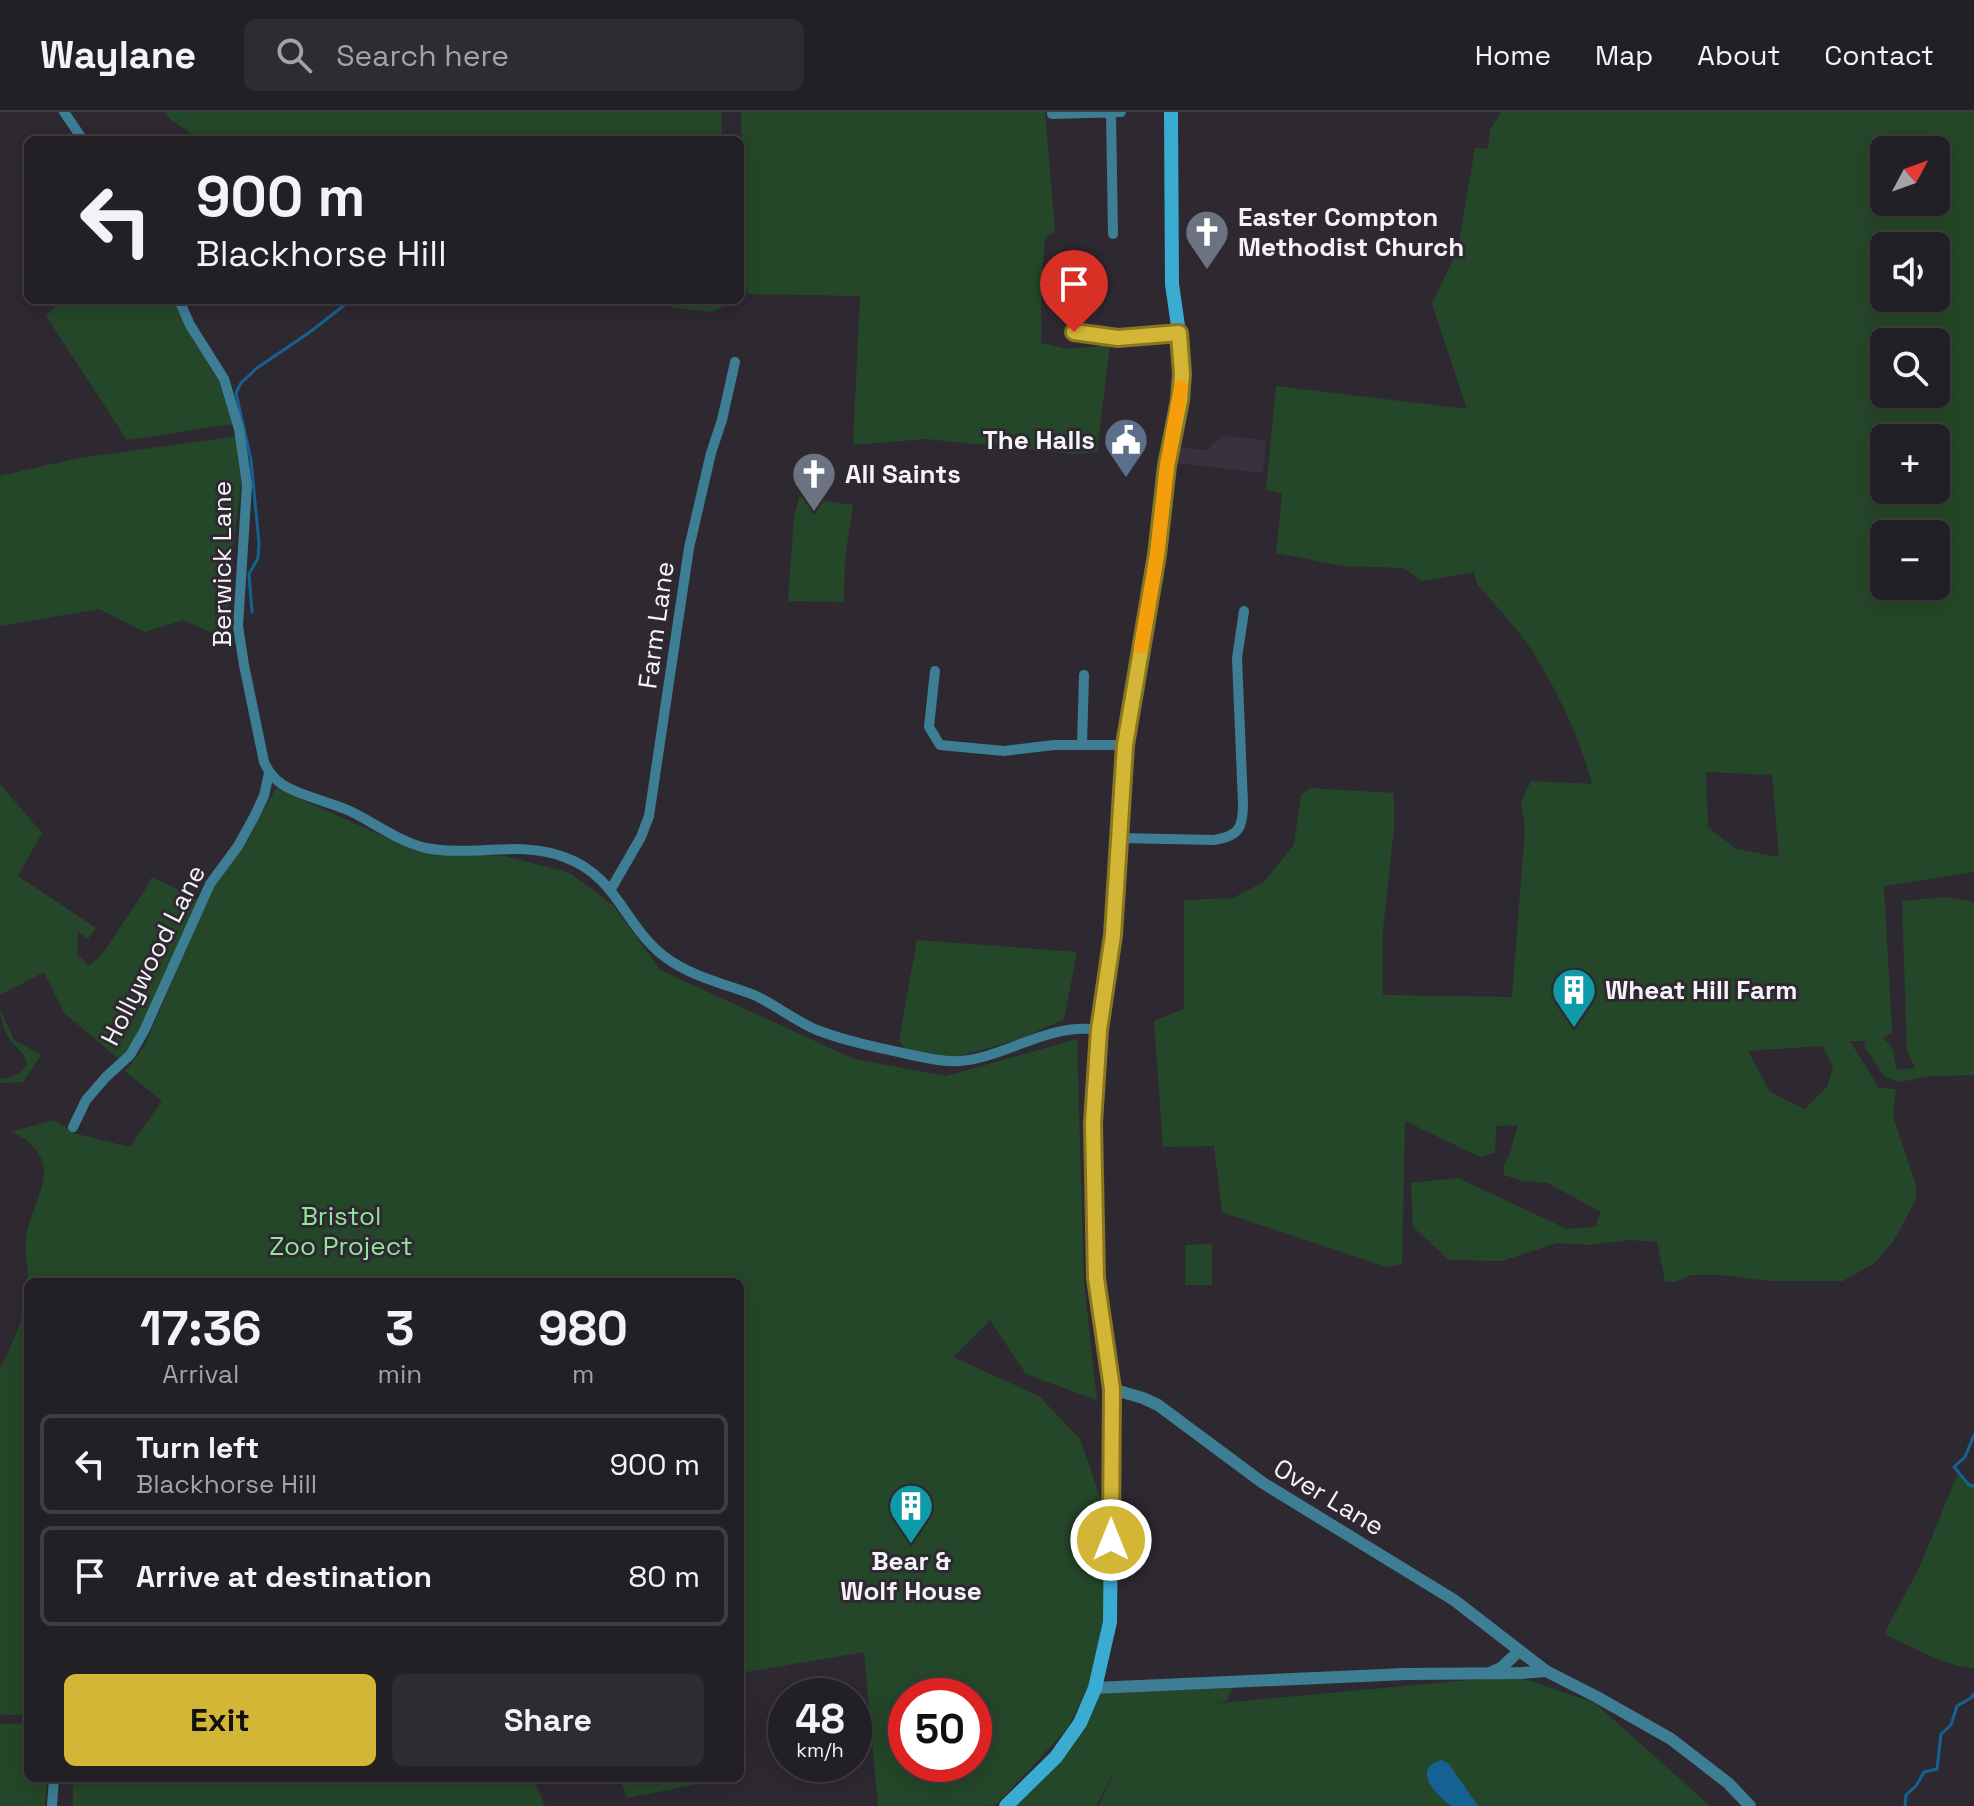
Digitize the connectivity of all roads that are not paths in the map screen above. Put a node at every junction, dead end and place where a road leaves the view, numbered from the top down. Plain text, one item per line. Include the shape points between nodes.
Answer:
1 (64, 112) edge
2 (1103, 112) edge
3 (1111, 112) edge
4 (1121, 112) edge
5 (1171, 112) edge
6 (1052, 114) dead end
7 (80, 136) edge
8 (1113, 234) dead end
9 (181, 304) edge
10 (1074, 332) dead end
11 (1179, 333) junction
12 (735, 362) dead end
13 (1244, 611) dead end
14 (935, 671) dead end
15 (1084, 675) dead end
16 (919, 681) dead end
17 (934, 683) junction
18 (1082, 744) junction
19 (1125, 745) junction
20 (269, 773) junction
21 (283, 785) junction
22 (264, 796) junction
23 (1118, 838) junction
24 (611, 889) junction
25 (1099, 1030) junction
26 (73, 1127) dead end
27 (1112, 1389) junction
28 (1519, 1651) junction
29 (1546, 1671) junction
30 (1492, 1672) junction
31 (1095, 1688) junction
32 (54, 1782) edge
33 (52, 1806) edge
34 (1006, 1806) edge
35 (1750, 1806) edge

1 - 7 street
2 - 3 street
2 - 6 street
3 - 4 street
3 - 8 street
5 - 11 main road via 1172,284
9 - 20 street, Berwick Lane via 224,379 239,429 247,485 238,626
10 - 11 street via 1118,338
11 - 19 main road via 1180,400
12 - 24 street, Farm Lane via 689,548 649,816
13 - 23 street via 1237,658 1243,819 1239,829 1229,838 1214,840
14 - 17 street
15 - 18 street
16 - 17 street
17 - 18 street via 929,727 940,745 1004,751
18 - 19 street
19 - 23 main road
20 - 21 street
20 - 22 street, Hollywood Lane
21 - 22 street
21 - 24 street via 352,811 425,848 541,851 580,863
22 - 26 street, Hollywood Lane via 210,884 144,1031 130,1055 86,1100
23 - 25 main road via 1113,935
24 - 25 street via 666,958 834,1036 958,1061 1042,1036
25 - 27 main road via 1093,1123 1096,1278
27 - 28 street, Over Lane via 1171,1414 1263,1483 1454,1600
27 - 31 main road via 1110,1622
28 - 29 street, Over Lane
28 - 30 street
29 - 30 street, Over Lane
29 - 35 street, Over Lane via 1671,1739
30 - 31 street, Over Lane
31 - 34 main road via 1073,1735
32 - 33 street

